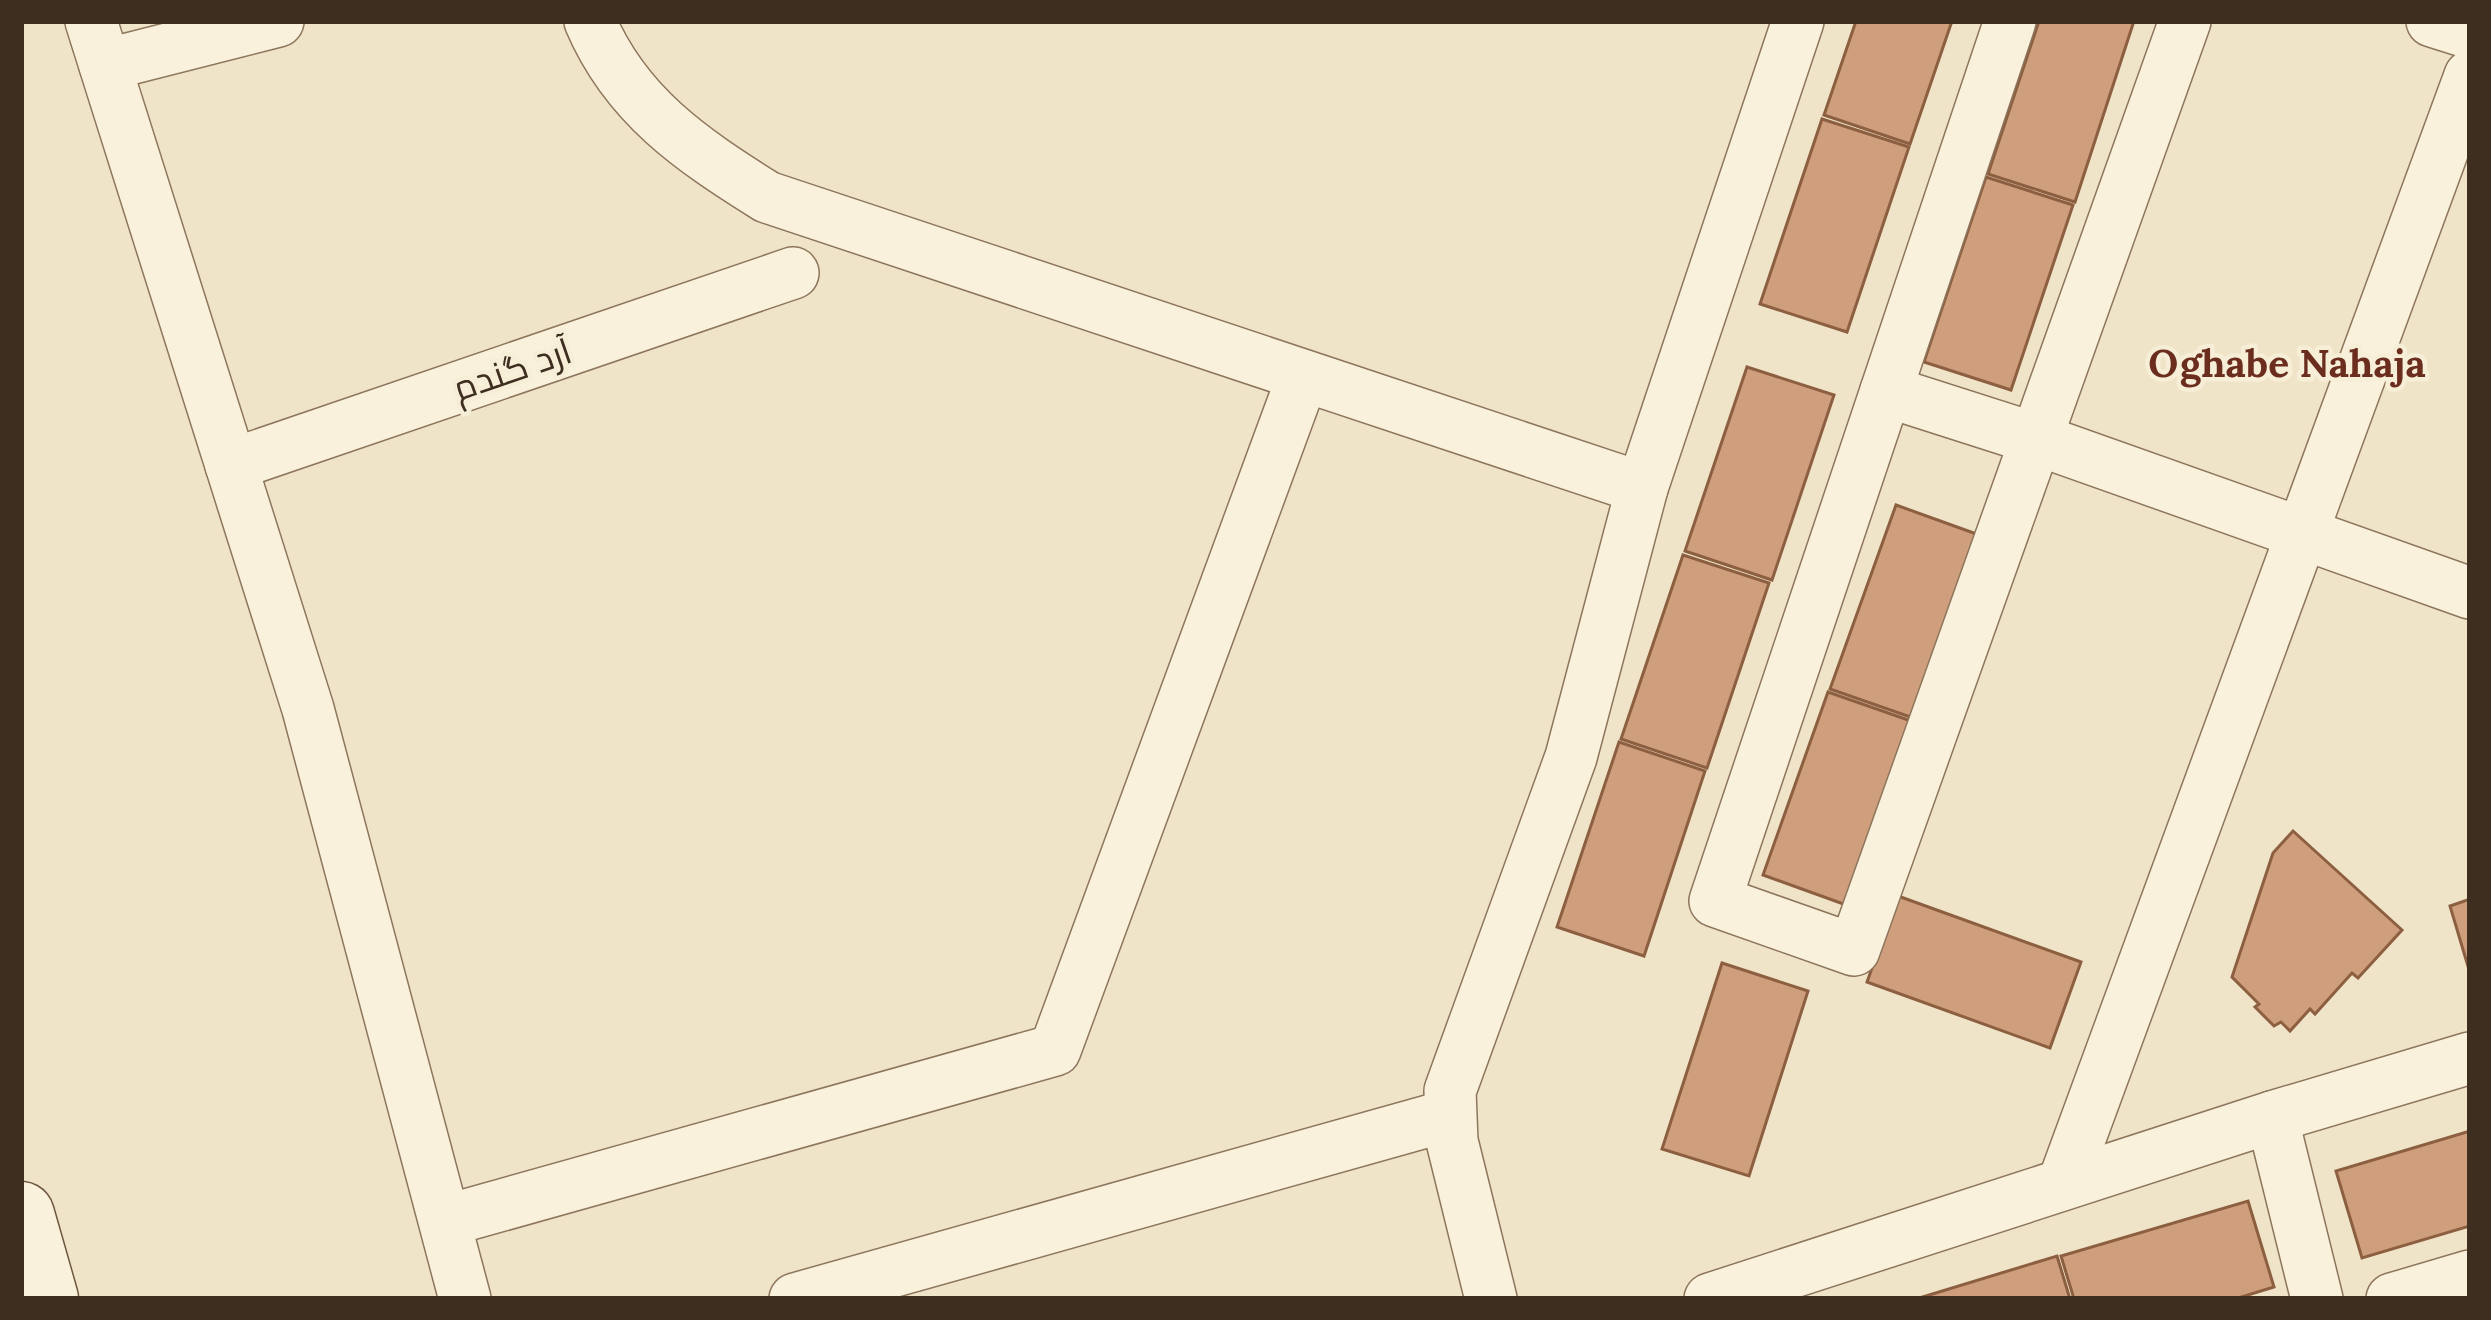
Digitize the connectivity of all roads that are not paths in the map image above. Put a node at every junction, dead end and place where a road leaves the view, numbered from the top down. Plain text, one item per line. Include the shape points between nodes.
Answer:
1 (278, 21) edge
2 (590, 21) edge
3 (1798, 21) edge
4 (2010, 21) edge
5 (2185, 21) edge
6 (2432, 21) edge
7 (2470, 33) edge
8 (98, 43) edge
9 (2470, 76) edge
10 (793, 274) dead end
11 (1303, 376) junction
12 (1886, 391) junction
13 (2036, 439) junction
14 (231, 465) junction
15 (1642, 488) junction
16 (2302, 534) junction
17 (2470, 593) edge
18 (2470, 1058) edge
19 (1450, 1115) junction
20 (2272, 1117) junction
21 (2063, 1184) junction
22 (21, 1216) edge
23 (445, 1221) junction
24 (2470, 1276) edge
25 (45, 1299) edge
26 (465, 1299) edge
27 (795, 1299) edge
28 (1491, 1299) edge
29 (1710, 1299) edge
30 (2317, 1299) edge
31 (2392, 1299) edge

1 - 8 street
2 - 11 street via 631,93 697,154 766,197
3 - 15 street
4 - 12 street
5 - 13 street
6 - 7 street
8 - 14 street
9 - 16 street
10 - 14 street, آرد گندم
11 - 15 street
11 - 23 street via 1055,1050
12 - 13 street
12 - 13 street via 1715,901 1854,950
13 - 16 street
14 - 23 street via 308,709
15 - 19 street via 1571,757 1450,1091
16 - 17 street
16 - 21 street
18 - 20 street
19 - 27 street
19 - 28 street
20 - 21 street
20 - 30 street
21 - 29 street
22 - 25 main road
23 - 26 street
24 - 31 street

